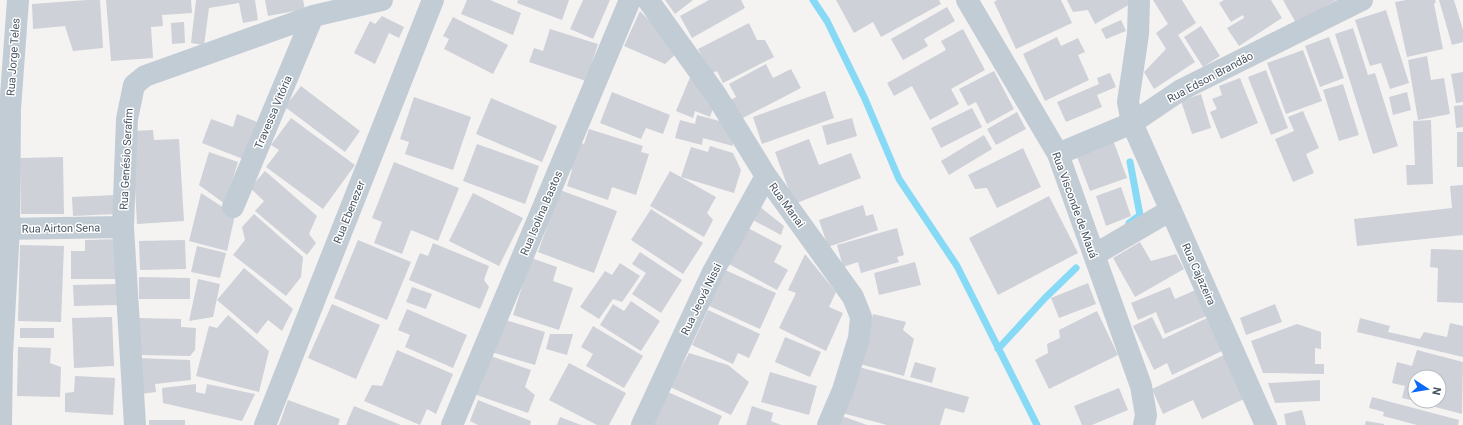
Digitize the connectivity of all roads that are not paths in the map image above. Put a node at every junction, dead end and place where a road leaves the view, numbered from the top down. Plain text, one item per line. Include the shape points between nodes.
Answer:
1 (18, 0) edge
2 (382, 0) edge
3 (433, 0) edge
4 (630, 0) edge
5 (648, 0) edge
6 (966, 0) edge
7 (1140, 0) edge
8 (1362, 0) edge
9 (313, 16) junction
10 (5, 110) edge
11 (1132, 123) junction
12 (1058, 154) junction
13 (766, 176) junction
14 (232, 207) dead end
15 (1171, 210) junction
16 (123, 227) junction
17 (4, 229) edge
18 (1094, 255) junction
19 (1, 354) edge
20 (1, 425) edge
21 (135, 425) edge
22 (265, 425) edge
23 (452, 425) edge
24 (642, 425) edge
25 (828, 425) edge
26 (1144, 425) edge
27 (1266, 425) edge

1 - 10 street, Rua Jorge Teles
2 - 9 street, Rua Genésio Serafim
3 - 22 street, Rua Ebenezer
4 - 23 street, Rua Isolina Bastos
5 - 13 street, Rua Manai via 716,95
6 - 12 street, Rua Visconde de Mauá
7 - 11 street, Rua Cajazeira via 1128,102
8 - 11 street, Rua Edson Brandão via 1181,90
9 - 14 street, Travessa Vitória
9 - 16 street, Rua Genésio Serafim via 145,76 134,85 127,119
10 - 17 street, Rua Jorge Teles
11 - 12 street, Rua Edson Brandão
11 - 15 street, Rua Cajazeira
12 - 18 street, Rua Visconde de Mauá
13 - 24 street, Rua Jeová Nissi via 713,272
13 - 25 street, Rua Manai via 853,298 861,317 859,338
15 - 18 street
15 - 27 street, Rua Cajazeira
16 - 17 street, Rua Airton Sena
16 - 21 street, Rua Genésio Serafim
17 - 19 street, Rua Jorge Teles
18 - 26 street, Rua Visconde de Mauá via 1141,386 1146,415
19 - 20 street, Rua Jorge Teles

